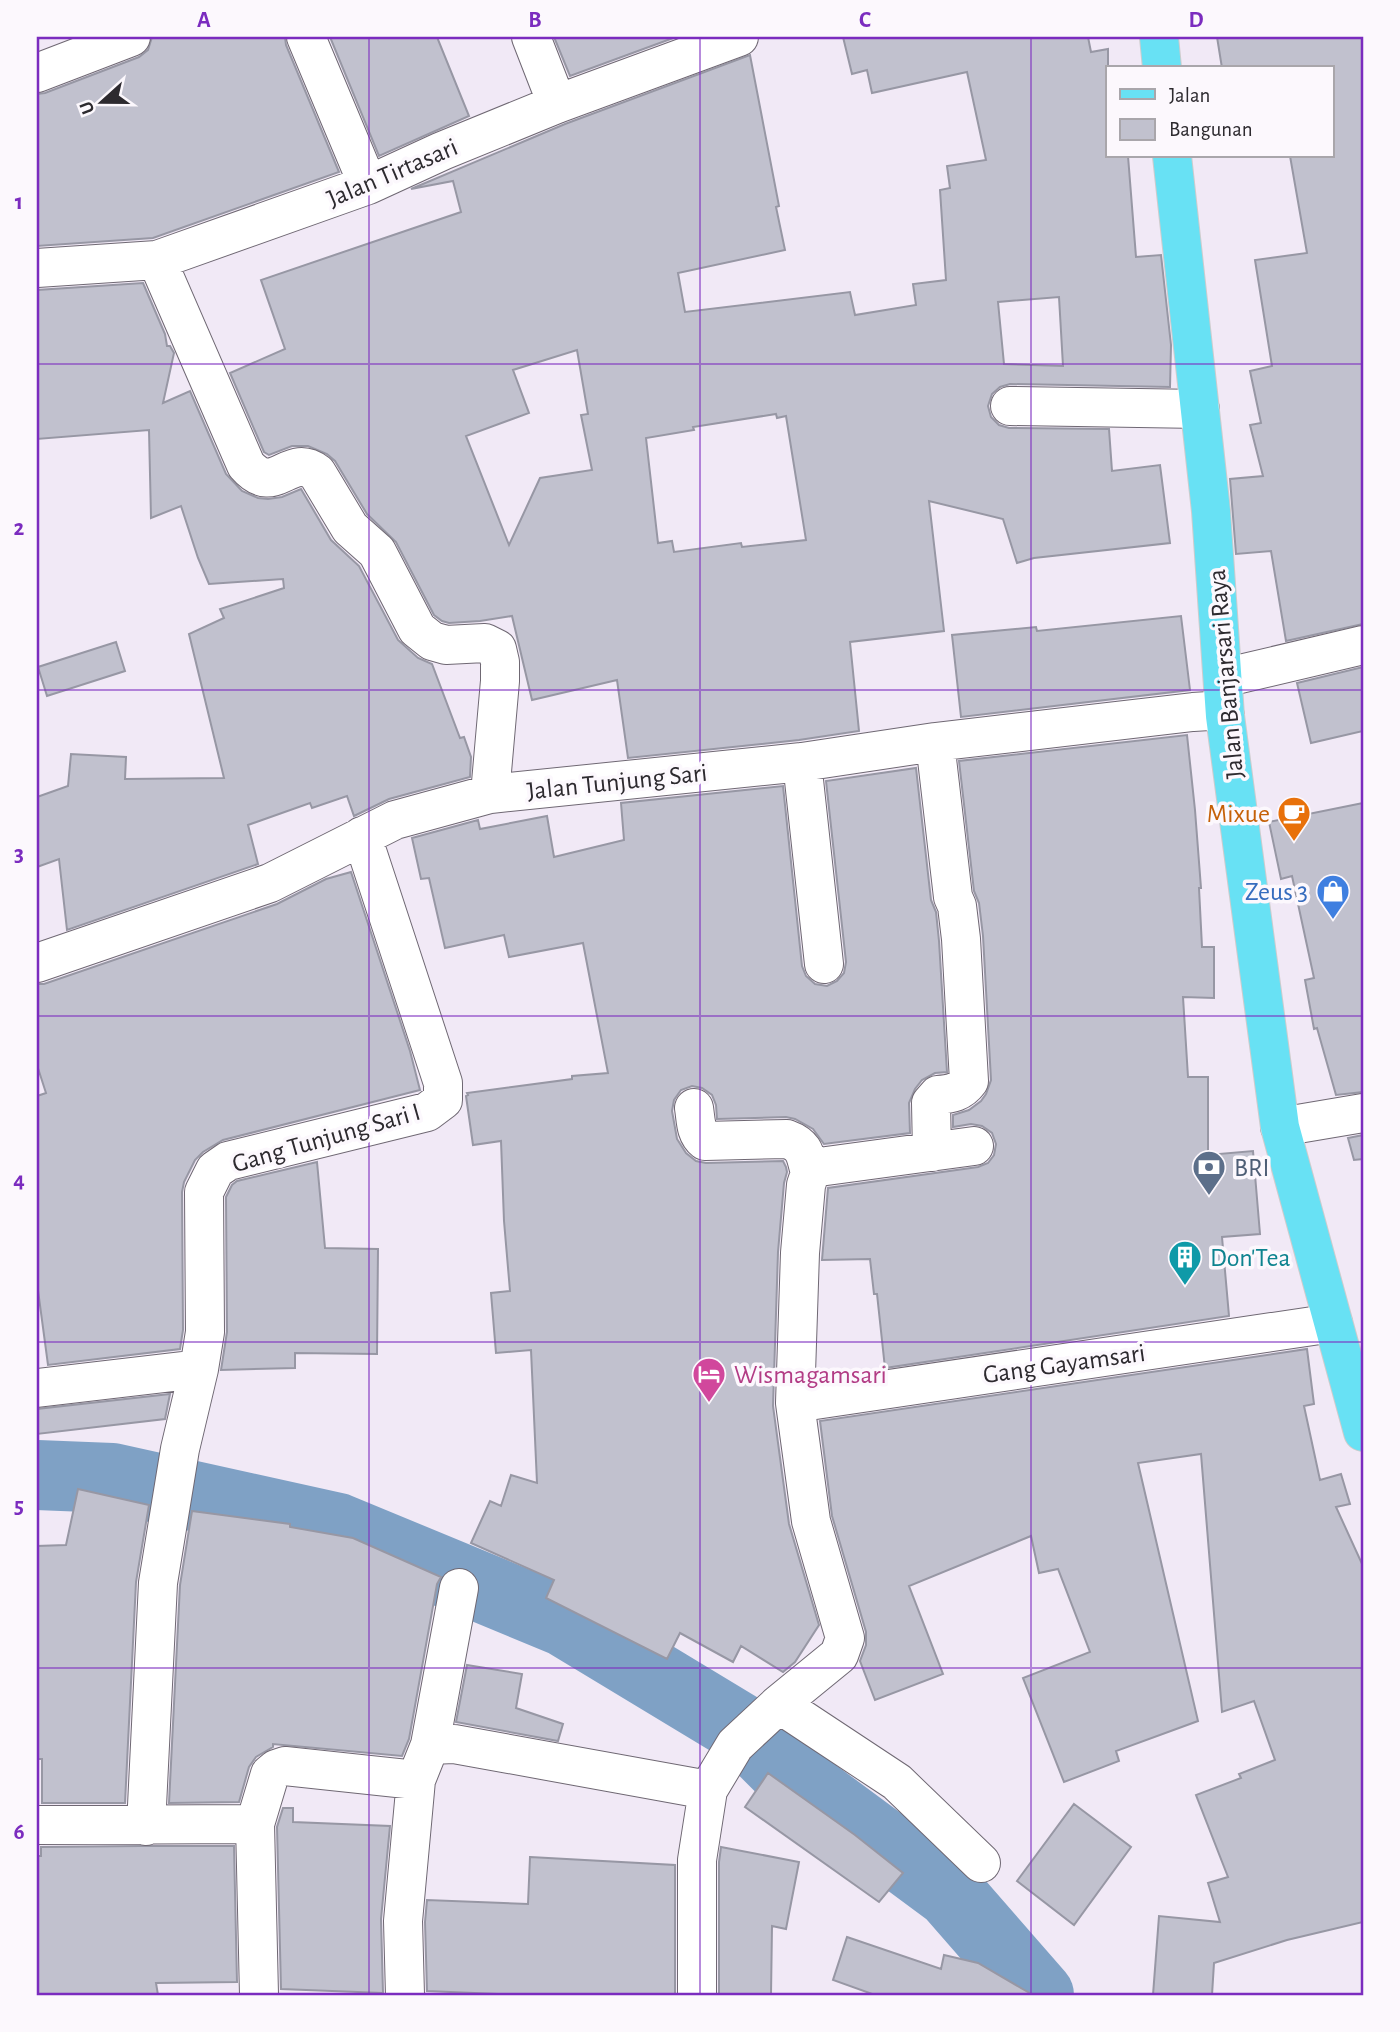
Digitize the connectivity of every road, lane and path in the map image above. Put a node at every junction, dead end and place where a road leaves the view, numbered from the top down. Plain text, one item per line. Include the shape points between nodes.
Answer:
1 (131, 37) edge
2 (306, 37) edge
3 (531, 37) edge
4 (739, 37) edge
5 (1159, 37) edge
6 (1162, 66) edge
7 (37, 73) edge
8 (557, 104) junction
9 (1172, 158) edge
10 (368, 185) junction
11 (157, 260) junction
12 (37, 268) edge
13 (1010, 406) dead end
14 (1200, 409) junction
15 (1363, 645) edge
16 (1223, 678) junction
17 (1225, 716) junction
18 (935, 742) junction
19 (802, 762) junction
20 (489, 794) junction
21 (362, 836) junction
22 (37, 963) edge
23 (824, 964) dead end
24 (694, 1108) dead end
25 (1363, 1113) edge
26 (1280, 1127) junction
27 (974, 1146) dead end
28 (932, 1153) junction
29 (810, 1173) junction
30 (1333, 1323) junction
31 (199, 1369) junction
32 (37, 1388) edge
33 (795, 1403) junction
34 (1363, 1432) edge
35 (459, 1588) dead end
36 (773, 1710) junction
37 (430, 1745) junction
38 (416, 1780) junction
39 (708, 1790) junction
40 (255, 1824) junction
41 (37, 1825) edge
42 (146, 1826) junction
43 (981, 1863) dead end
44 (259, 1995) edge
45 (405, 1995) edge
46 (697, 1995) edge

1 - 7 street
2 - 10 street
3 - 8 street
4 - 8 street, Jalan Tirtasari
5 - 6 main road
8 - 10 street, Jalan Tirtasari
9 - 14 main road, Jalan Banjarsari Raya
10 - 11 street, Jalan Tirtasari
11 - 12 street, Jalan Tirtasari
11 - 20 street via 246,465 255,476 269,479 309,467 350,528 377,552 416,629 446,645 485,643 497,649 500,681
13 - 14 street
14 - 16 main road, Jalan Banjarsari Raya
15 - 16 street
16 - 17 main road, Jalan Banjarsari Raya
17 - 18 street, Jalan Tunjung Sari via 1194,712
17 - 26 main road, Jalan Banjarsari Raya
18 - 19 street, Jalan Tunjung Sari
18 - 28 street via 961,939 969,1081 951,1094 938,1095 931,1104
19 - 20 street, Jalan Tunjung Sari
19 - 23 street
20 - 21 street, Jalan Tunjung Sari via 395,820
21 - 22 street, Jalan Tunjung Sari via 270,883
21 - 31 street, Gang Tunjung Sari I via 443,1083 443,1100 427,1112 228,1161 215,1170 204,1192 205,1332
24 - 29 street via 697,1129 705,1141 787,1139 799,1143
25 - 26 street
26 - 30 main road, Jalan Banjarsari Raya
27 - 28 street
28 - 29 street via 819,1167
29 - 33 street via 800,1253
30 - 33 street, Gang Gayamsari
30 - 34 main road, Jalan Banjarsari Raya
31 - 32 street
31 - 42 street, Gang Tunjung Sari I via 180,1449 158,1583
33 - 36 street via 811,1521 845,1638 839,1654
35 - 37 street
36 - 39 street via 736,1745
36 - 43 street via 897,1782
37 - 38 street
37 - 39 street via 453,1744
38 - 40 street via 285,1766 270,1774
38 - 45 street via 403,1921
39 - 46 street via 697,1860
40 - 42 street
40 - 44 street
41 - 42 street

